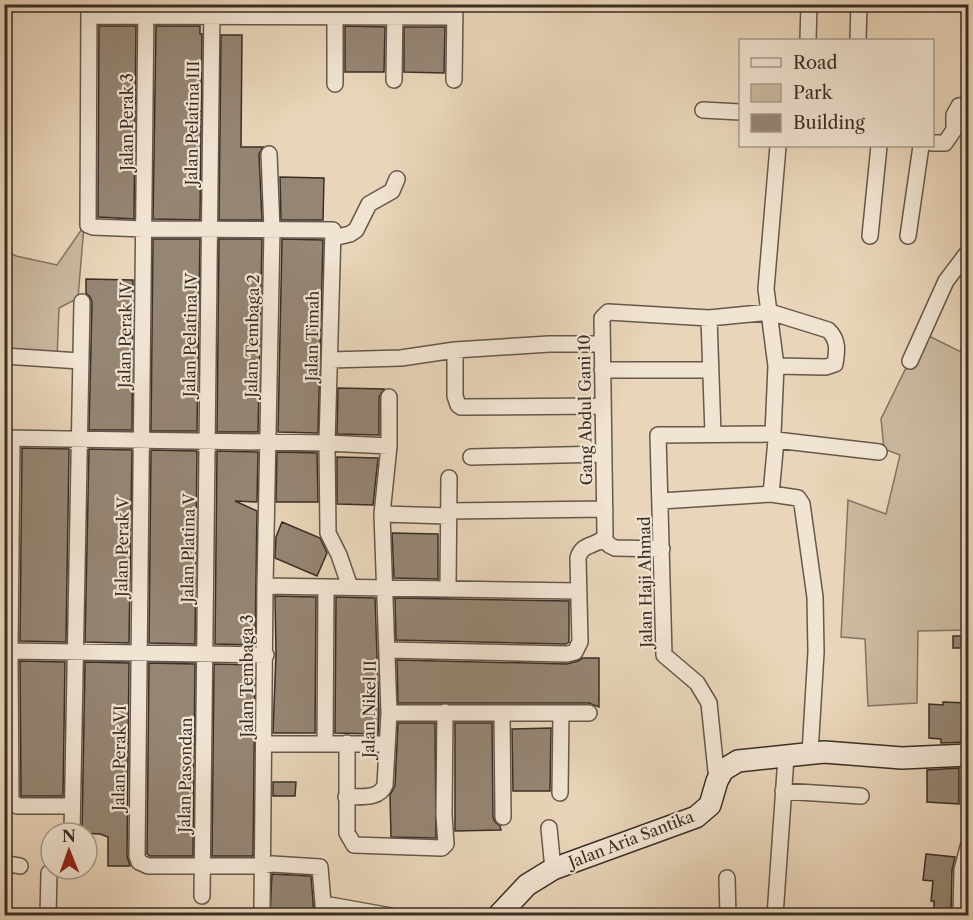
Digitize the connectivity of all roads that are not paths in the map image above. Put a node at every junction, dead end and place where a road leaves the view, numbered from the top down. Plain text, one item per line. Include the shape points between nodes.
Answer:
1 (809, 4) edge
2 (859, 4) edge
3 (89, 10) edge
4 (146, 10) edge
5 (212, 10) edge
6 (275, 10) edge
7 (335, 10) edge
8 (395, 10) edge
9 (455, 11) edge
10 (808, 39) edge
11 (858, 39) edge
12 (394, 80) dead end
13 (454, 80) dead end
14 (334, 84) dead end
15 (969, 105) edge
16 (703, 110) dead end
17 (739, 112) edge
18 (934, 143) edge
19 (778, 147) edge
20 (879, 147) edge
21 (921, 147) edge
22 (269, 154) dead end
23 (398, 179) dead end
24 (144, 229) junction
25 (209, 230) junction
26 (272, 230) junction
27 (333, 234) junction
28 (870, 236) dead end
29 (908, 236) dead end
30 (969, 252) edge
31 (82, 302) dead end
32 (770, 312) junction
33 (708, 318) junction
34 (602, 344) junction
35 (455, 350) junction
36 (4, 356) edge
37 (330, 360) junction
38 (81, 361) junction
39 (910, 361) dead end
40 (776, 366) junction
41 (602, 370) junction
42 (709, 370) junction
43 (389, 397) dead end
44 (603, 406) junction
45 (713, 435) junction
46 (774, 437) junction
47 (8, 438) edge
48 (79, 439) junction
49 (141, 440) junction
50 (207, 441) junction
51 (269, 442) junction
52 (327, 443) junction
53 (389, 446) junction
54 (879, 452) dead end
55 (604, 454) junction
56 (471, 457) dead end
57 (449, 478) dead end
58 (771, 494) junction
59 (661, 501) junction
60 (605, 509) junction
61 (448, 514) junction
62 (382, 521) junction
63 (604, 538) junction
64 (662, 549) junction
65 (265, 586) junction
66 (350, 587) junction
67 (386, 588) junction
68 (448, 588) junction
69 (326, 589) junction
70 (578, 591) junction
71 (7, 621) edge
72 (388, 650) junction
73 (10, 651) junction
74 (75, 652) junction
75 (139, 653) junction
76 (205, 654) junction
77 (266, 655) junction
78 (445, 712) junction
79 (389, 713) junction
80 (561, 713) junction
81 (589, 713) dead end
82 (502, 714) junction
83 (324, 743) junction
84 (347, 743) junction
85 (265, 744) junction
86 (387, 744) junction
87 (810, 753) junction
88 (969, 755) edge
89 (786, 757) junction
90 (717, 781) junction
91 (783, 791) junction
92 (560, 793) dead end
93 (861, 796) dead end
94 (346, 797) junction
95 (72, 806) junction
96 (503, 817) dead end
97 (72, 821) edge
98 (549, 828) dead end
99 (969, 847) edge
100 (4, 863) edge
101 (21, 866) dead end
102 (202, 866) junction
103 (263, 866) junction
104 (553, 869) junction
105 (965, 870) edge
106 (726, 878) dead end
107 (49, 881) edge
108 (202, 896) dead end
109 (262, 909) dead end
110 (324, 910) edge
111 (356, 913) edge
112 (48, 915) edge
113 (391, 915) edge
114 (498, 915) edge
115 (728, 915) edge
116 (775, 915) edge
117 (961, 915) edge

1 - 10 street
2 - 11 street
3 - 4 street
3 - 24 street via 86,219 93,227
4 - 5 street
4 - 24 street, Jalan Perak 3
5 - 6 street
5 - 25 street, Jalan Pelatina III
6 - 7 street
7 - 8 street
7 - 14 street
8 - 9 street
8 - 12 street
9 - 13 street
15 - 18 street via 959,106 954,130 945,143
16 - 17 street
19 - 32 street via 766,289
20 - 28 street
21 - 29 street
22 - 26 street, Jalan Tembaga 2
23 - 27 street via 392,191 369,204 356,230
24 - 25 street
24 - 49 street, Jalan Perak IV
25 - 26 street
25 - 50 street, Jalan Pelatina IV
26 - 27 street
26 - 51 street, Jalan Tembaga 2
27 - 37 street, Jalan Timah
30 - 39 street via 946,281
31 - 38 street
32 - 33 street, Gang Abdul Gani 10
32 - 40 street
32 - 40 street via 828,330 837,346 835,364
33 - 34 street, Gang Abdul Gani 10 via 608,312 602,318
33 - 42 street
34 - 35 street
34 - 41 street, Gang Abdul Gani 10
35 - 37 street via 401,358
35 - 44 street via 455,396 461,407
36 - 38 street
37 - 52 street, Jalan Timah
38 - 48 street
40 - 46 street
41 - 42 street
41 - 44 street, Gang Abdul Gani 10
42 - 45 street
43 - 53 street, Jalan Nikel II
44 - 55 street, Gang Abdul Gani 10
45 - 46 street
45 - 59 street, Jalan Haji Ahmad via 658,435
46 - 54 street
46 - 58 street
47 - 48 street
47 - 71 street
48 - 49 street
48 - 74 street
49 - 50 street
49 - 75 street, Jalan Perak V
50 - 51 street
50 - 76 street, Jalan Platina V
51 - 52 street
51 - 65 street, Jalan Tembaga 3
52 - 53 street
52 - 66 street, Jalan Timah via 328,534
53 - 62 street, Jalan Nikel II
55 - 56 street
55 - 60 street, Gang Abdul Gani 10
57 - 61 street
58 - 59 street
58 - 87 street via 798,498 803,512 815,597
59 - 64 street, Jalan Haji Ahmad
60 - 61 street
60 - 63 street, Gang Abdul Gani 10
61 - 62 street
61 - 68 street
62 - 67 street, Jalan Nikel II
63 - 64 street via 615,548
63 - 70 street via 580,551
64 - 90 street, Jalan Haji Ahmad via 664,655 697,683 709,703
65 - 69 street
65 - 77 street, Jalan Tembaga 3
66 - 67 street
66 - 69 street
67 - 68 street
67 - 72 street, Jalan Nikel II
68 - 70 street
69 - 83 street
70 - 72 street via 580,642 572,653
71 - 73 street
72 - 79 street, Jalan Nikel II
73 - 74 street
73 - 95 street via 11,800 17,806
74 - 75 street
74 - 95 street
75 - 76 street
75 - 102 street, Jalan Perak VI via 136,852 139,862 148,866
76 - 77 street
76 - 102 street, Jalan Pasondan
77 - 85 street, Jalan Tembaga 3
78 - 79 street
78 - 82 street
78 - 94 street via 446,844 442,848 354,845 347,833
79 - 86 street, Jalan Nikel II
80 - 81 street
80 - 82 street
80 - 92 street
82 - 96 street
83 - 84 street
83 - 85 street
84 - 86 street
84 - 94 street
85 - 103 street, Jalan Tembaga 3
86 - 94 street, Jalan Nikel II via 383,790 377,795
87 - 88 street, Jalan Aria Santika via 902,758
87 - 89 street, Jalan Aria Santika
89 - 90 street, Jalan Aria Santika via 738,762 723,770
89 - 91 street
90 - 104 street, Jalan Aria Santika via 710,805 696,817
91 - 93 street
91 - 116 street
95 - 97 street
98 - 104 street
99 - 105 street
100 - 101 street
102 - 103 street
102 - 108 street, Jalan Pasondan
103 - 109 street, Jalan Tembaga 3
103 - 110 street via 320,867
104 - 114 street, Jalan Aria Santika via 526,885
105 - 117 street
106 - 115 street
107 - 112 street
110 - 111 street
111 - 113 street

